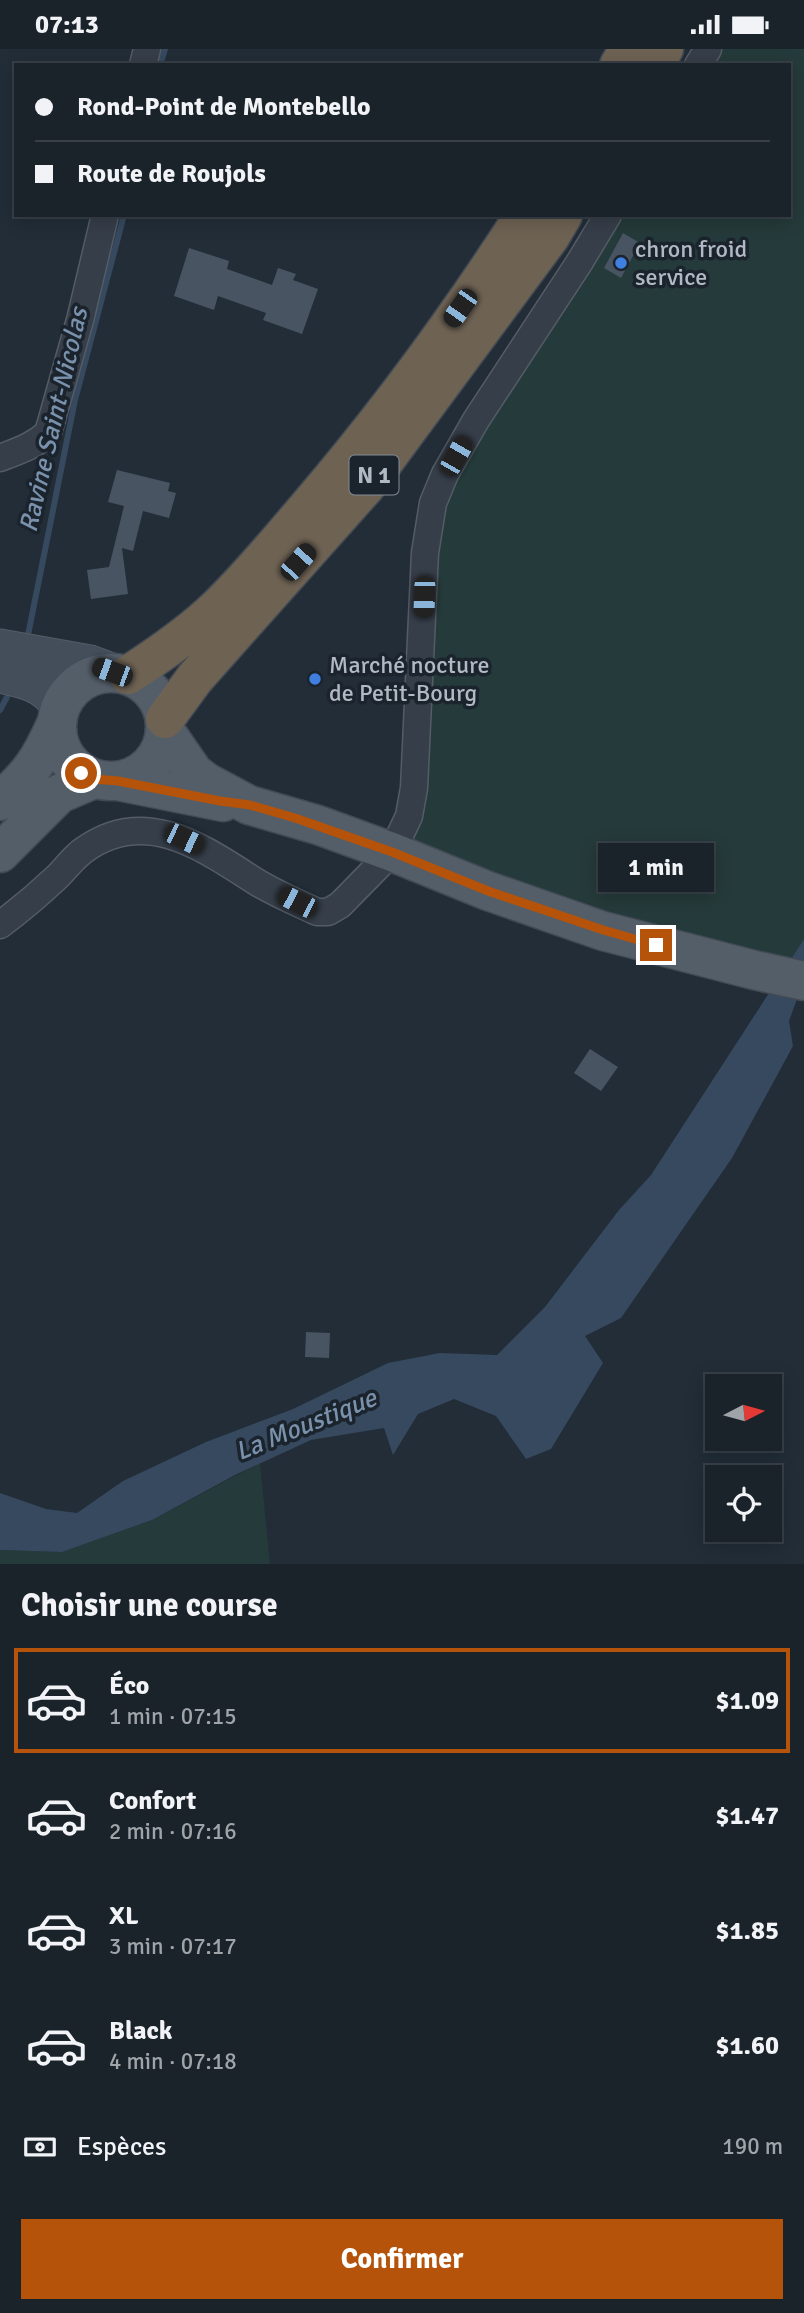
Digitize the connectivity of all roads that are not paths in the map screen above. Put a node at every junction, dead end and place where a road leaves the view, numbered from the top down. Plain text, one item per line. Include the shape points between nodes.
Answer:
1 (105, 217) edge
2 (523, 217) edge
3 (562, 217) edge
4 (607, 217) edge
5 (0, 458) edge
6 (0, 648) edge
7 (120, 673) junction
8 (0, 674) edge
9 (58, 716) junction
10 (165, 725) junction
11 (106, 780) junction
12 (0, 801) edge
13 (250, 805) junction
14 (392, 852) junction
15 (0, 853) edge
16 (0, 925) edge
17 (804, 981) edge

1 - 5 street via 48,433 39,442
2 - 7 highway, N 1 via 403,389 284,534 217,608 175,643
3 - 10 highway, N 1 via 366,486 195,677
4 - 14 street via 476,420 433,503 425,553 414,789 409,816
6 - 7 main road
7 - 9 main road, N 1 via 96,674 80,681 68,693
7 - 10 main road via 149,687
8 - 9 main road via 39,685 53,695
9 - 11 main road via 57,738 71,764 81,773
9 - 12 main road, N 1 via 41,758
10 - 11 main road, N 1 via 159,753 150,764 130,778
10 - 13 main road via 194,773
11 - 13 main road
11 - 15 main road, N 1 via 59,794
13 - 14 main road
14 - 16 street via 340,905 317,912 184,839 156,831 123,832 102,838 82,852
14 - 17 main road via 603,930

